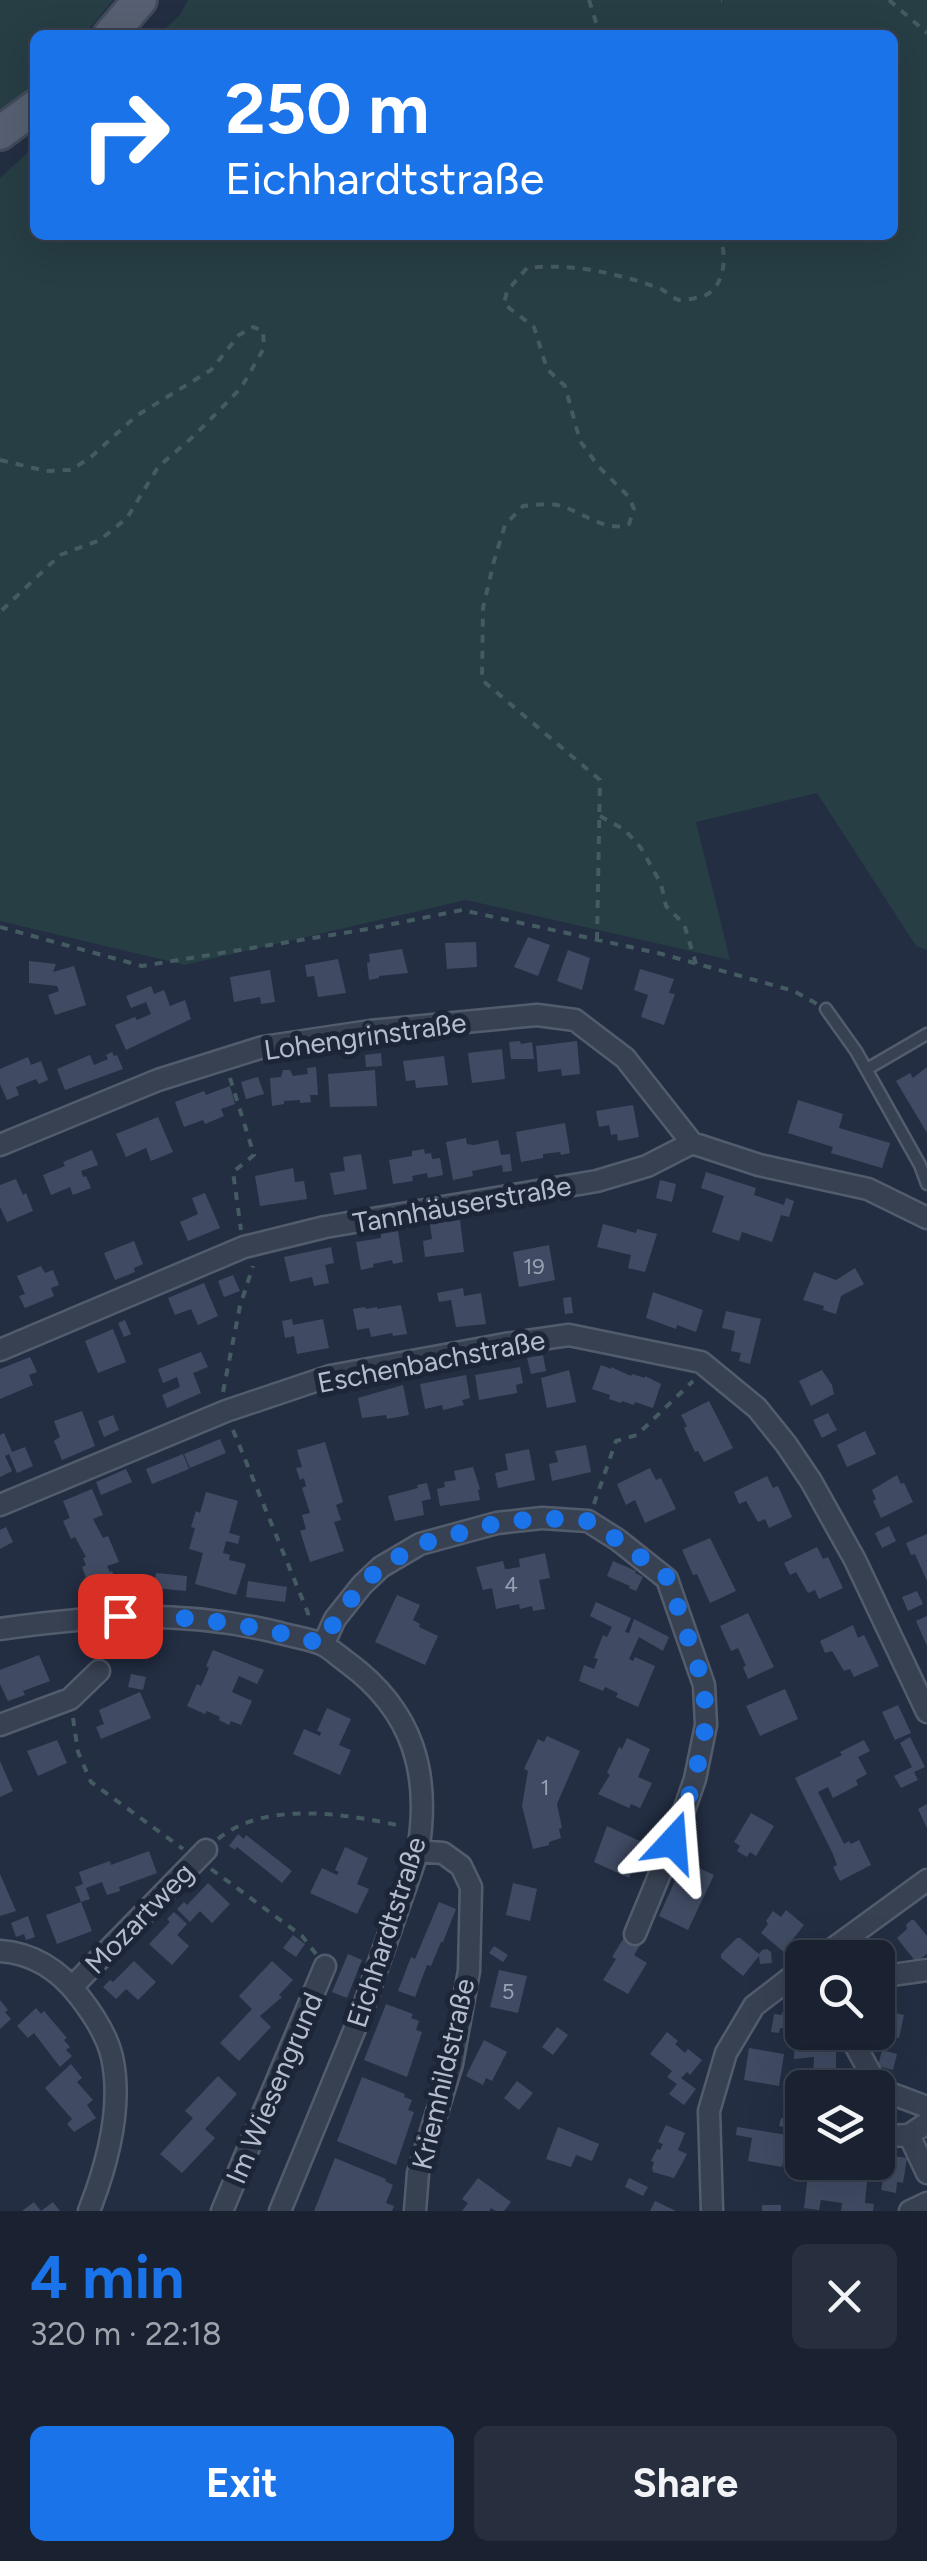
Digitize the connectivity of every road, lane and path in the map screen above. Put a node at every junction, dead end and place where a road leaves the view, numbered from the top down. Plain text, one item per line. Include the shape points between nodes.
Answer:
1 (140, 0) edge
2 (588, 0) edge
3 (889, 0) edge
4 (114, 30) edge
5 (598, 30) edge
6 (927, 33) edge
7 (30, 111) edge
8 (0, 134) edge
9 (721, 240) edge
10 (0, 460) edge
11 (0, 612) edge
12 (600, 816) junction
13 (0, 927) edge
14 (597, 940) junction
15 (696, 964) junction
16 (826, 1009) joint
17 (927, 1034) edge
18 (224, 1060) junction
19 (867, 1069) junction
20 (692, 1143) junction
21 (0, 1145) edge
22 (927, 1184) edge
23 (927, 1218) edge
24 (252, 1245) junction
25 (0, 1350) edge
26 (707, 1367) junction
27 (226, 1410) junction
28 (0, 1505) edge
29 (588, 1521) junction
30 (0, 1628) edge
31 (315, 1642) junction
32 (99, 1671) dead end
33 (70, 1698) junction
34 (927, 1712) edge
35 (0, 1725) edge
36 (421, 1830) junction
37 (418, 1851) junction
38 (201, 1854) junction
39 (927, 1880) edge
40 (635, 1934) dead end
41 (845, 1940) edge
42 (0, 1951) edge
43 (325, 1966) joint
44 (927, 1970) edge
45 (895, 1975) edge
46 (785, 1983) edge
47 (72, 1987) junction
48 (895, 2095) edge
49 (927, 2106) edge
50 (918, 2129) edge
51 (927, 2173) edge
52 (927, 2204) edge
53 (89, 2211) edge
54 (222, 2211) edge
55 (280, 2211) edge
56 (415, 2211) edge
57 (712, 2211) edge
58 (910, 2211) edge

1 - 4 main road
2 - 5 path
3 - 6 path
7 - 8 main road
9 - 12 path via 719,284 705,298 680,300 605,272 554,265 527,268 504,304 534,327 546,369 565,386 580,441 634,509 630,524 620,528 555,504 523,506 505,525 483,608 482,680 600,780
10 - 11 path via 72,470 136,416 211,370 239,336 253,327 262,332 264,348 241,388 158,467 127,518 100,540 60,556
12 - 14 path
12 - 15 path via 641,848 666,906 684,924
13 - 14 path via 142,966 462,910
14 - 15 path
15 - 16 path via 794,991
16 - 19 lane
17 - 19 lane
18 - 20 street, Lohengrinstraße via 370,1031 537,1015 576,1020 624,1058
18 - 21 street, Lohengrinstraße
18 - 24 path via 254,1155 233,1172
19 - 22 lane
20 - 23 street via 868,1189
20 - 24 street, Tannhäuserstraße via 597,1181
24 - 25 street, Tannhäuserstraße
24 - 27 path via 223,1393
26 - 27 street, Eschenbachstraße via 569,1336 330,1376
26 - 29 path via 637,1435 616,1442
26 - 34 street, Eschenbachstraße via 757,1408 811,1481
27 - 28 street, Eschenbachstraße
27 - 31 path
29 - 31 street via 497,1523 420,1544 380,1568
29 - 40 street via 668,1578 704,1685 706,1725 695,1779
30 - 31 street, Eichhardtstraße via 88,1617 206,1618
31 - 36 street, Eichhardtstraße via 364,1674 408,1732 418,1762
32 - 33 street
33 - 35 street
33 - 38 path via 78,1752 91,1782
36 - 37 street, Eichhardtstraße
36 - 38 path via 314,1814 259,1818 228,1831
37 - 55 street, Eichhardtstraße via 362,2014
37 - 56 street, Kriemhildstraße via 442,1853 461,1866 471,1887 469,1971 452,2064 418,2173
38 - 43 path via 302,1936
38 - 47 street, Mozartweg
39 - 41 street
42 - 47 street via 50,1967
43 - 54 street, Im Wiesengrund
44 - 45 street
46 - 57 street via 754,2006 726,2052 710,2111
47 - 53 street via 112,2054 116,2086 112,2130
48 - 49 street
50 - 51 street
52 - 58 street

